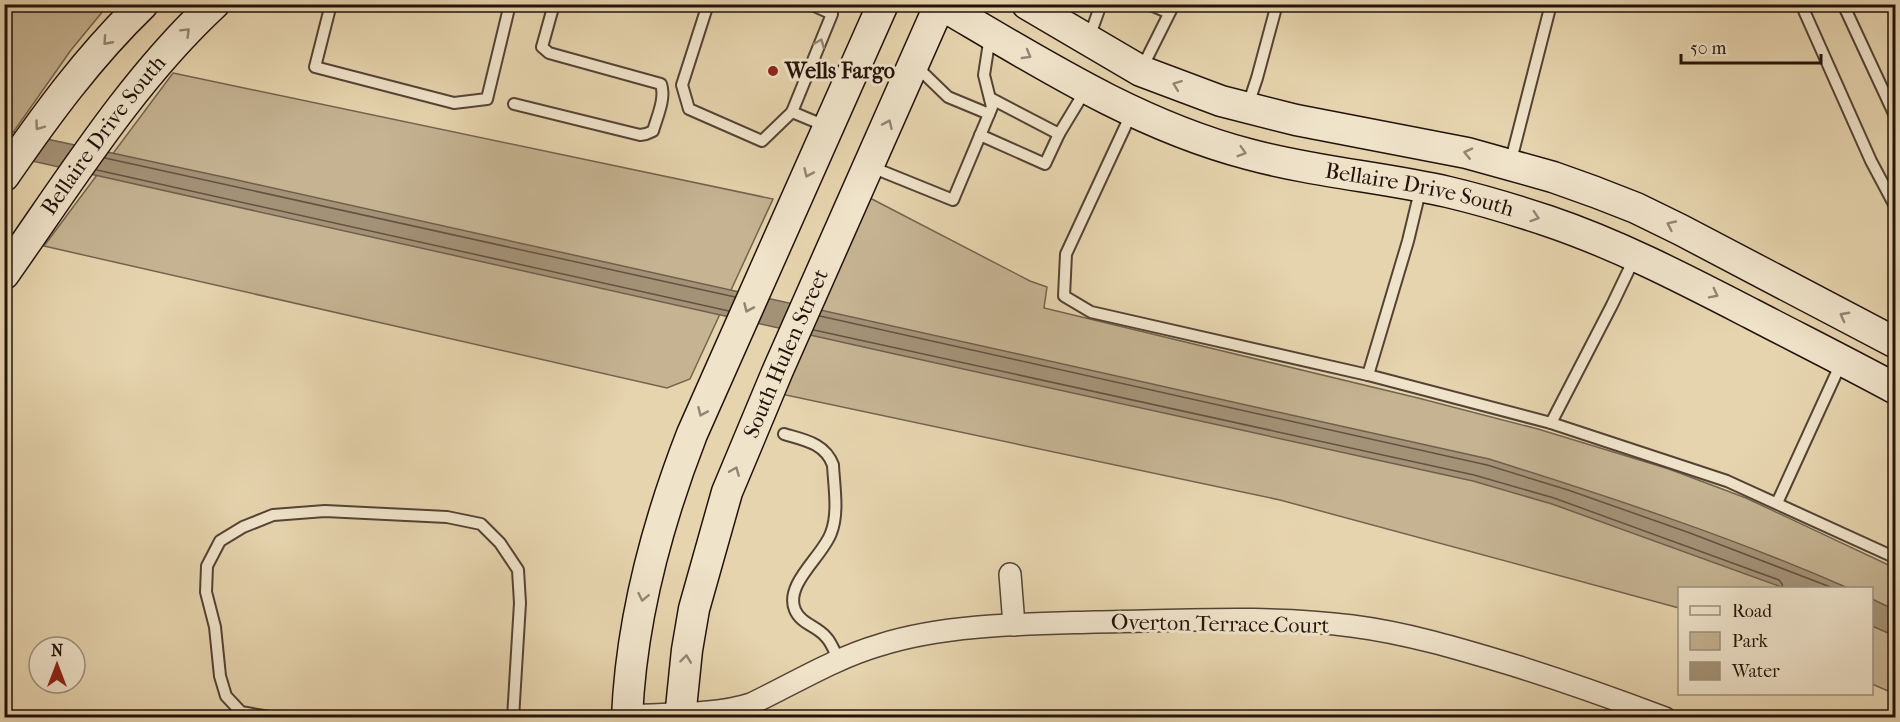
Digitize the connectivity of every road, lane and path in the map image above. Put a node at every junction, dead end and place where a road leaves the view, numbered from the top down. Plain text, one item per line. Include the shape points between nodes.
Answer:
1 (143, 4) edge
2 (214, 4) edge
3 (331, 4) edge
4 (510, 4) edge
5 (555, 4) edge
6 (708, 4) edge
7 (810, 4) edge
8 (883, 4) edge
9 (940, 4) edge
10 (1027, 4) edge
11 (1101, 4) edge
12 (1149, 4) edge
13 (1277, 4) edge
14 (1801, 4) edge
15 (1843, 4) edge
16 (1551, 5) edge
17 (1172, 9) edge
18 (991, 33) junction
19 (1088, 41) junction
20 (915, 64) junction
21 (1141, 71) junction
22 (1086, 89) junction
23 (990, 98) junction
24 (514, 104) dead end
25 (1234, 105) junction
26 (792, 112) junction
27 (1132, 112) junction
28 (989, 114) junction
29 (1896, 118) edge
30 (829, 128) junction
31 (1059, 134) junction
32 (980, 135) junction
33 (1206, 141) junction
34 (1510, 164) junction
35 (868, 166) junction
36 (4, 176) edge
37 (1421, 187) junction
38 (1499, 205) junction
39 (1896, 208) edge
40 (1635, 256) junction
41 (4, 274) edge
42 (1896, 343) edge
43 (1842, 361) junction
44 (1368, 375) junction
45 (1892, 379) edge
46 (1551, 423) junction
47 (784, 434) dead end
48 (1777, 502) junction
49 (1896, 558) edge
50 (1010, 574) dead end
51 (1014, 625) junction
52 (839, 661) junction
53 (680, 715) edge
54 (274, 717) edge
55 (513, 717) edge
56 (597, 717) edge
57 (627, 717) edge
58 (1665, 717) edge

1 -> 36 main road via 74,80
41 -> 2 main road, Bellaire Drive South via 134,91
3 - 4 lane via 315,67 454,103 487,99
5 - 24 lane via 542,47 549,53 661,84 660,108 653,131 640,135
6 - 26 lane via 682,85 689,109 762,141
26 -> 7 lane via 832,14
8 - 30 main road
9 - 18 main road, Bellaire Drive South
9 - 20 main road, South Hulen Street
10 - 19 main road, Bellaire Drive South
11 - 19 lane
12 - 17 lane
13 - 25 lane via 1257,78
14 - 39 lane
15 - 29 lane
16 - 34 lane
17 - 21 lane
18 -> 22 main road, Bellaire Drive South
18 - 23 lane via 984,75
19 - 21 main road, Bellaire Drive South
20 - 28 lane via 948,97
35 -> 20 main road, South Hulen Street
25 -> 21 main road, Bellaire Drive South
22 - 27 main road, Bellaire Drive South
22 - 31 lane
23 - 28 lane
23 - 31 lane
25 - 33 main road
34 -> 25 main road, Bellaire Drive South
26 - 30 lane
27 - 33 main road, Bellaire Drive South
27 - 44 lane via 1066,254 1064,296 1091,312
28 - 32 lane
30 -> 57 main road via 692,434 662,521 638,624
31 - 32 lane via 1045,164
32 - 35 lane via 953,200
33 -> 37 main road, Bellaire Drive South via 1287,163
34 - 38 main road
42 -> 34 main road, Bellaire Drive South via 1636,208
53 -> 35 main road, South Hulen Street via 694,609 727,492
37 - 38 main road, Bellaire Drive South
37 - 44 lane
38 -> 40 main road, Bellaire Drive South
40 -> 43 main road, Bellaire Drive South
40 - 46 lane
43 - 45 main road, Bellaire Drive South
43 - 48 lane
44 - 46 lane
46 - 48 lane via 1727,481
47 - 52 lane via 824,448 833,465 831,533 800,580 794,600 801,618 827,637
48 - 49 lane
50 - 51 street
51 - 52 street, Overton Terrace Court via 896,640
51 - 58 street, Overton Terrace Court via 1295,620 1353,626 1469,651
52 - 53 street, Overton Terrace Court via 751,704
53 - 57 street, Overton Terrace Court
54 - 55 lane via 241,712 226,696 206,592 207,566 220,541 243,527 273,516 326,511 447,517 481,524 500,543 518,570 520,592
56 - 57 lane

